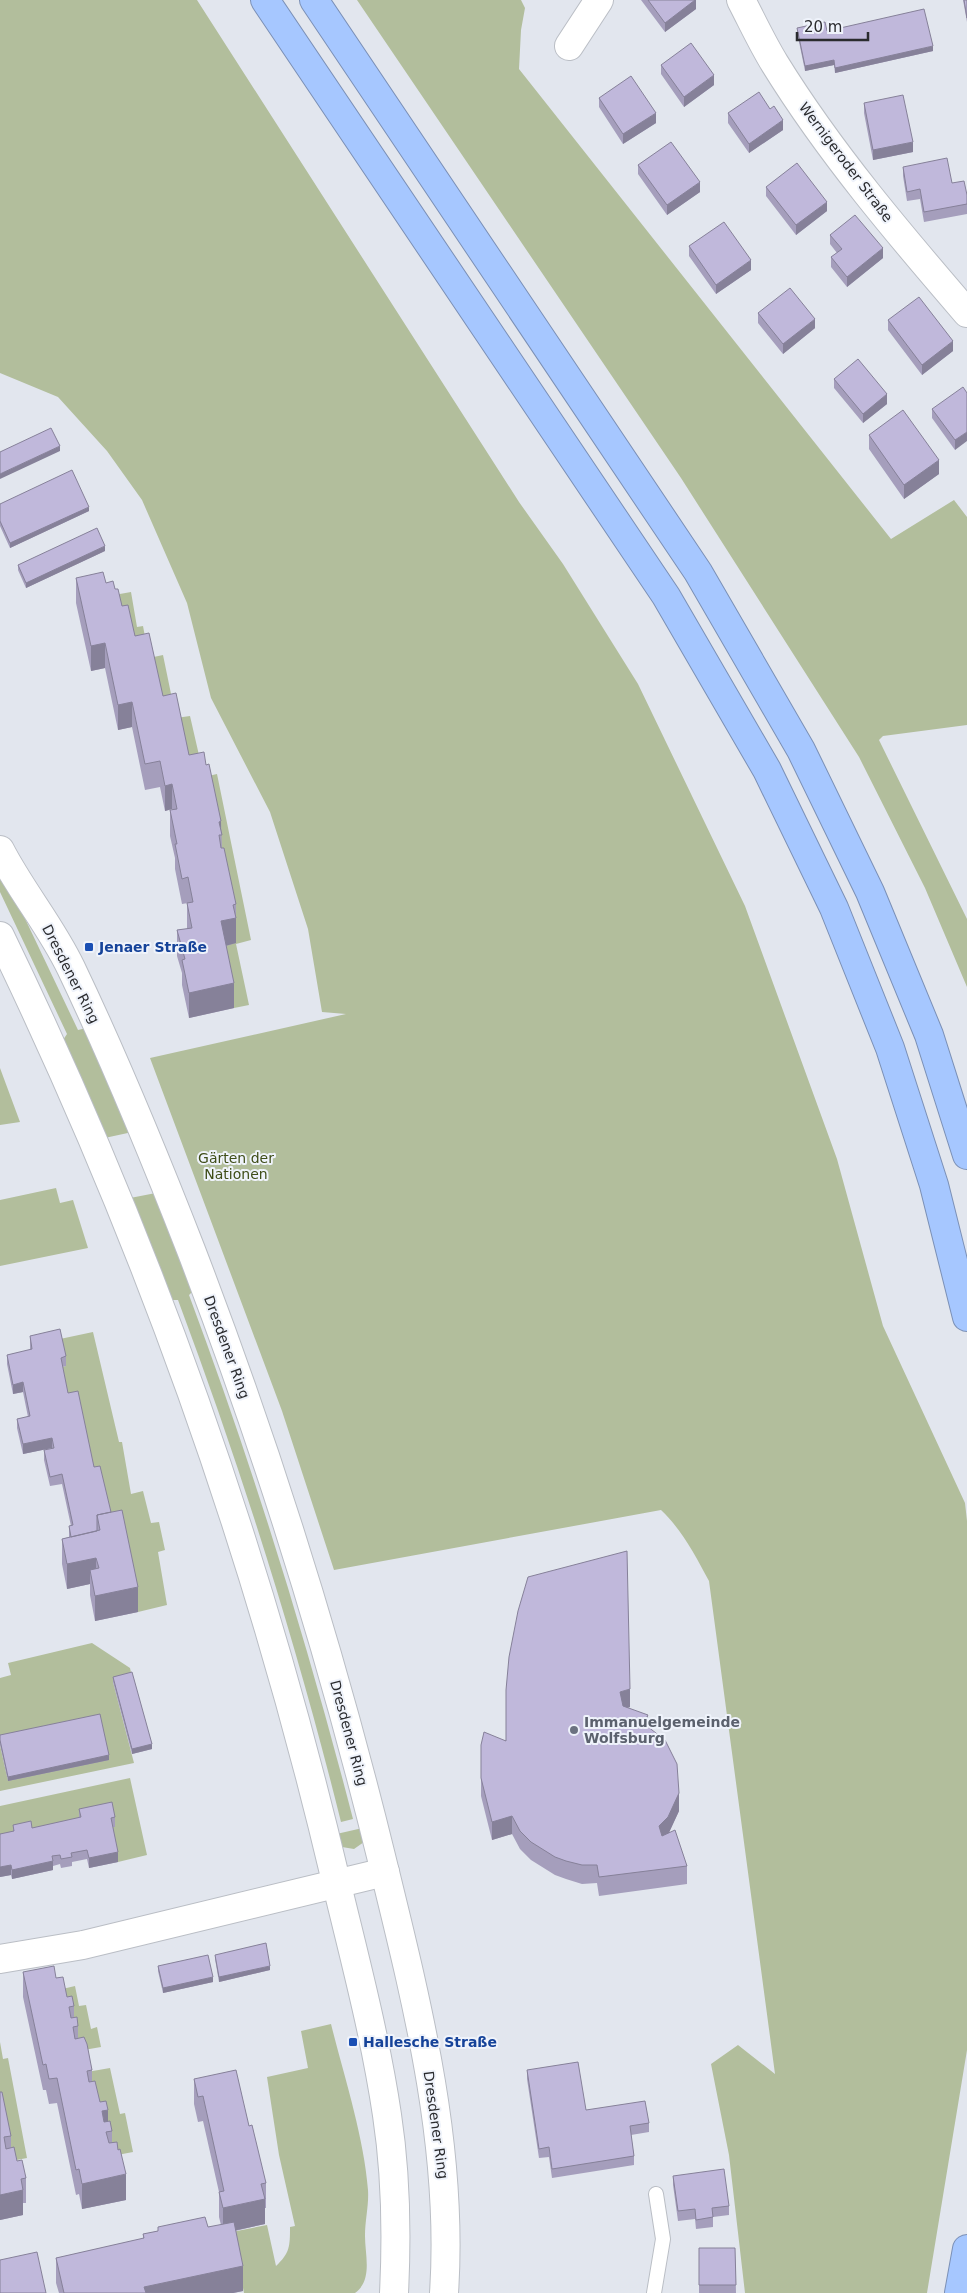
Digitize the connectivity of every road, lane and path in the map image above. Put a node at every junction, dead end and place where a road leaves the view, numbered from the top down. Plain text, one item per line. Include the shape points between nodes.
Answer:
1 (265, 0) edge
2 (314, 0) edge
3 (599, 0) edge
4 (741, 0) edge
5 (568, 46) dead end
6 (967, 314) edge
7 (0, 850) edge
8 (0, 936) edge
9 (967, 1155) edge
10 (967, 1317) edge
11 (385, 1872) junction
12 (336, 1884) junction
13 (0, 1959) edge
14 (656, 2194) dead end
15 (967, 2249) edge
16 (394, 2293) edge
17 (444, 2293) edge
18 (654, 2293) edge
19 (959, 2293) edge

1 - 10 highway via 666,596 766,770 834,908 890,1048 934,1186
2 - 9 highway via 698,572 801,750 870,892 929,1035
3 - 5 street
4 - 6 street, Wernigeroder Straße via 774,62 827,141
7 - 11 street, Dresdener Ring via 14,878 58,942 96,1022 156,1160 225,1340 266,1453 306,1581
8 - 12 street via 107,1172 191,1388 276,1651 310,1773
11 - 12 street
11 - 17 street, Dresdener Ring via 430,2073 440,2142 446,2225
12 - 13 street via 83,1945
12 - 16 street via 368,2014 387,2117 396,2214
14 - 18 lane via 663,2239
15 - 19 highway

